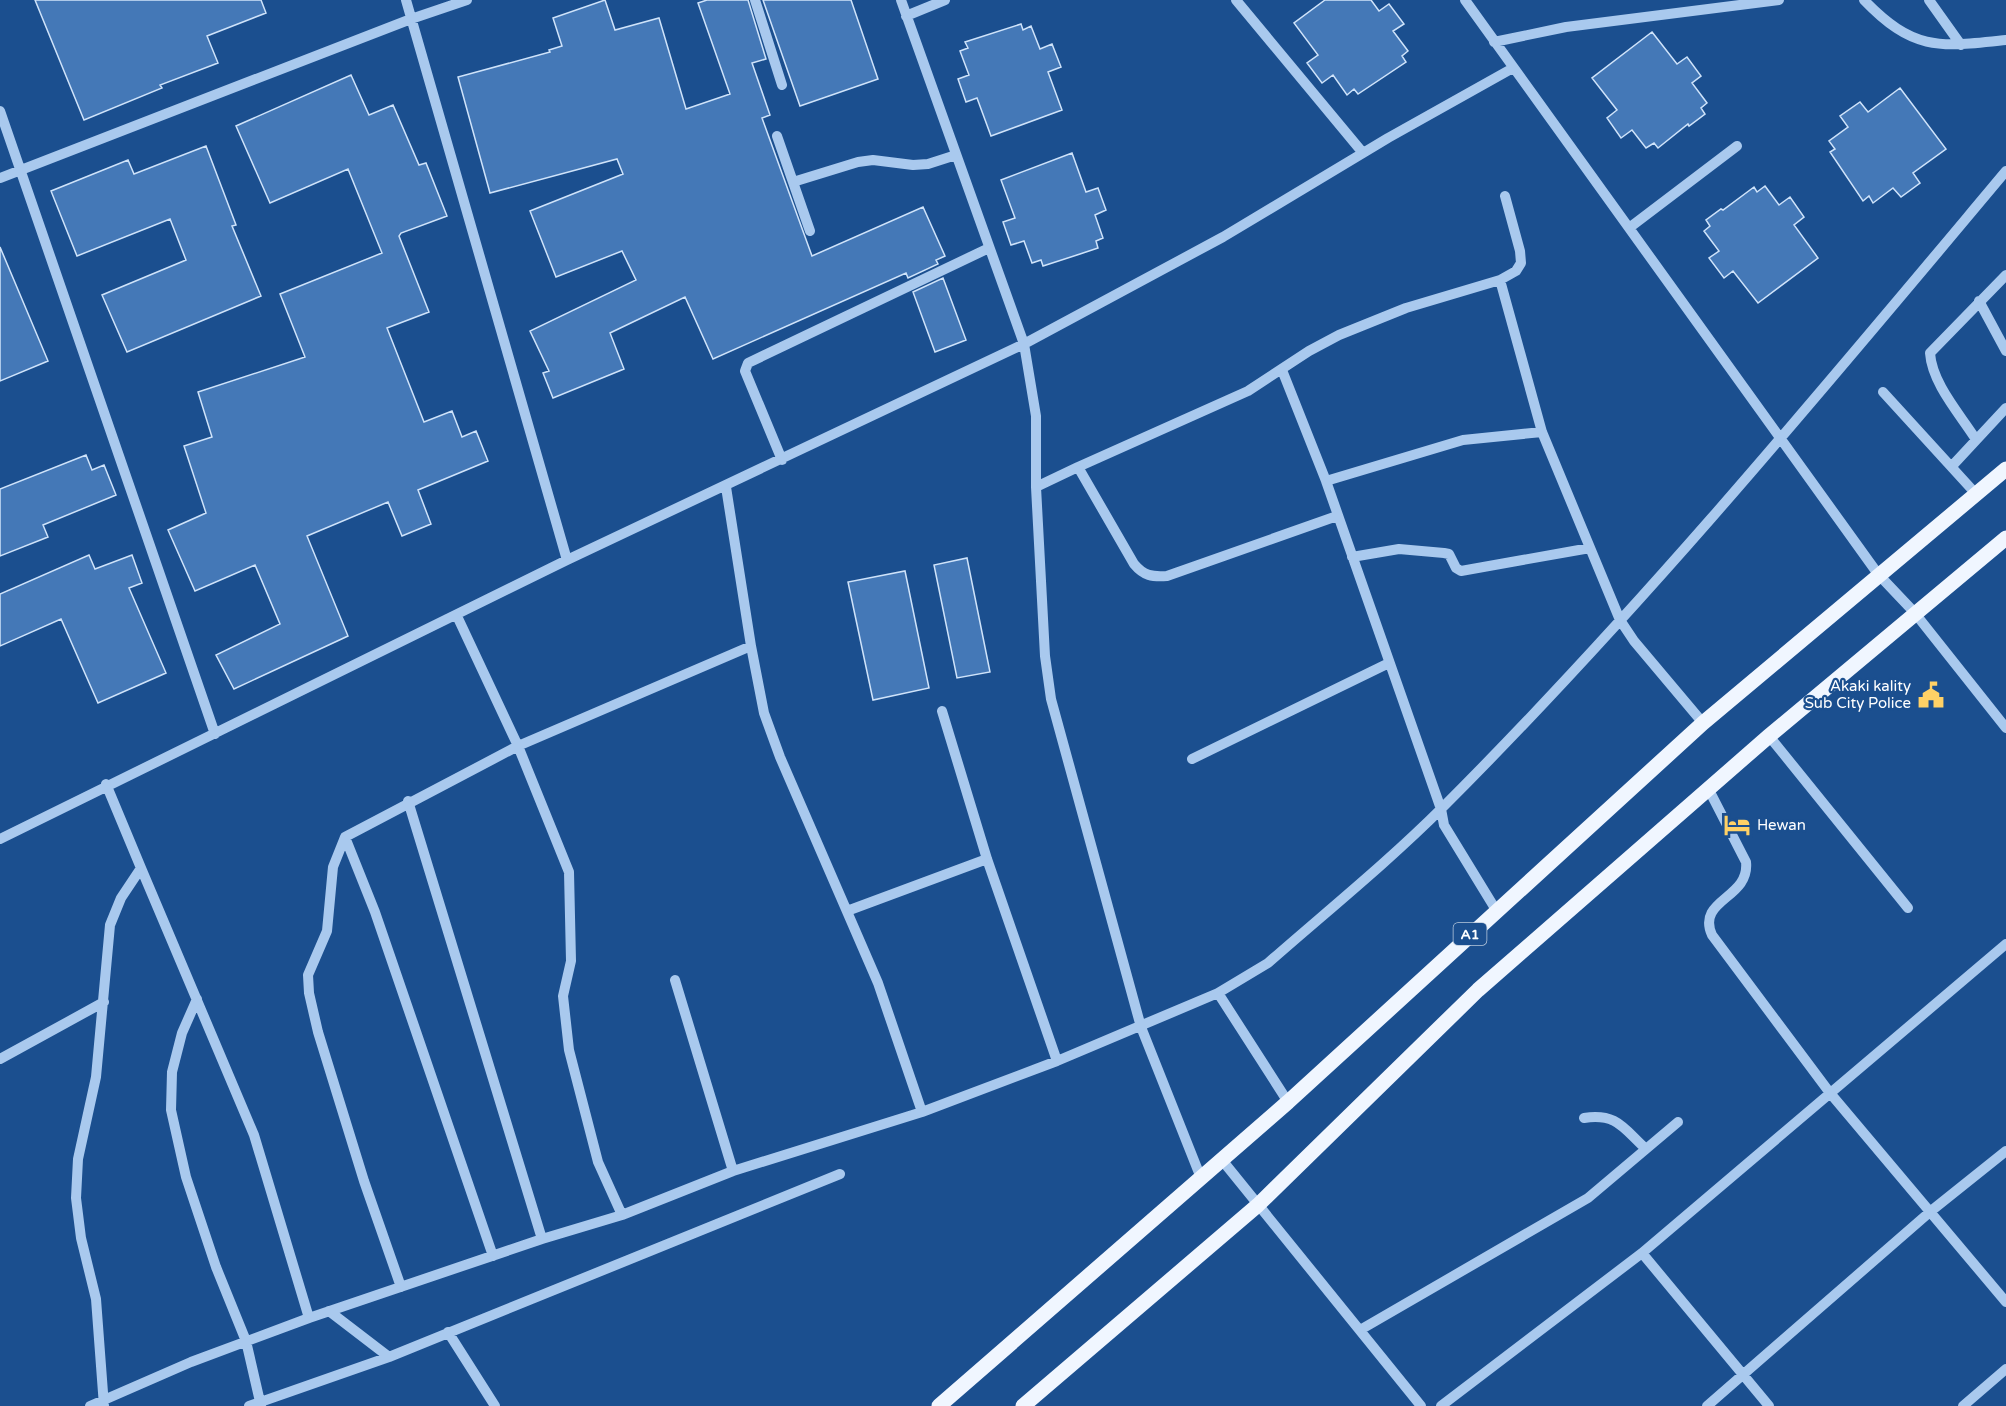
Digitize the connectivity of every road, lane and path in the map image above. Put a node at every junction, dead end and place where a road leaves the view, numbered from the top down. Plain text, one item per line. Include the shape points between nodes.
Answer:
1 (406, 0) edge
2 (466, 0) edge
3 (756, 0) edge
4 (901, 0) edge
5 (945, 0) edge
6 (1236, 0) edge
7 (1465, 0) edge
8 (1779, 0) edge
9 (1864, 0) edge
10 (1929, 0) edge
11 (906, 16) junction
12 (411, 19) junction
13 (2006, 40) edge
14 (1494, 42) junction
15 (1960, 45) junction
16 (1513, 68) junction
17 (782, 85) dead end
18 (0, 111) edge
19 (777, 136) dead end
20 (1737, 146) dead end
21 (1363, 153) junction
22 (956, 155) junction
23 (20, 169) junction
24 (2006, 171) edge
25 (0, 178) edge
26 (793, 182) junction
27 (1505, 196) dead end
28 (1629, 228) junction
29 (810, 231) dead end
30 (989, 248) junction
31 (2006, 275) edge
32 (1500, 280) junction
33 (1979, 301) junction
34 (1024, 344) junction
35 (2006, 351) edge
36 (1282, 370) junction
37 (1882, 392) dead end
38 (2006, 408) edge
39 (1542, 432) junction
40 (1782, 438) junction
41 (1976, 438) junction
42 (782, 460) junction
43 (1952, 466) junction
44 (1078, 467) junction
45 (2006, 469) edge
46 (1326, 481) junction
47 (726, 487) junction
48 (1036, 487) junction
49 (1977, 495) junction
50 (1337, 516) junction
51 (2006, 538) edge
52 (1590, 548) junction
53 (1352, 557) junction
54 (567, 560) junction
55 (1878, 574) junction
56 (1914, 612) junction
57 (457, 616) junction
58 (1620, 620) junction
59 (751, 646) junction
60 (1389, 663) junction
61 (942, 711) dead end
62 (1703, 723) junction
63 (2006, 728) edge
64 (215, 734) junction
65 (1769, 735) junction
66 (518, 746) junction
67 (1192, 759) dead end
68 (106, 784) junction
69 (1709, 790) junction
70 (408, 801) junction
71 (1441, 808) junction
72 (345, 837) junction
73 (0, 839) edge
74 (987, 859) junction
75 (141, 868) junction
76 (1908, 909) dead end
77 (1496, 910) junction
78 (847, 911) junction
79 (2006, 944) edge
80 (675, 980) dead end
81 (1218, 993) junction
82 (197, 999) junction
83 (104, 1002) junction
84 (1141, 1027) junction
85 (0, 1059) edge
86 (1057, 1061) junction
87 (1830, 1094) junction
88 (1288, 1102) junction
89 (922, 1112) junction
90 (1584, 1118) dead end
91 (1678, 1122) dead end
92 (1646, 1149) junction
93 (2006, 1151) edge
94 (1222, 1160) junction
95 (733, 1171) junction
96 (840, 1174) dead end
97 (1201, 1178) junction
98 (1258, 1205) junction
99 (1931, 1211) junction
100 (622, 1215) junction
101 (542, 1239) junction
102 (1642, 1253) junction
103 (492, 1256) junction
104 (401, 1287) junction
105 (2006, 1302) edge
106 (329, 1311) junction
107 (309, 1318) junction
108 (1359, 1330) junction
109 (448, 1332) junction
110 (246, 1341) junction
111 (389, 1357) junction
112 (2006, 1369) edge
113 (1743, 1375) junction
114 (103, 1403) edge
115 (256, 1405) edge
116 (90, 1406) edge
117 (495, 1406) edge
118 (939, 1406) edge
119 (1023, 1406) edge
120 (1421, 1406) edge
121 (1441, 1406) edge
122 (1707, 1406) edge
123 (1769, 1406) edge
124 (1963, 1406) edge

1 - 12 street
2 - 12 street
3 - 17 street
4 - 11 street
5 - 11 street
6 - 21 street
7 - 14 street
8 - 14 street via 1566,27
9 - 15 street via 1917,41 1937,46
10 - 15 street
11 - 22 street
12 - 23 street
12 - 54 street
13 - 15 street
14 - 16 street
16 - 21 street
16 - 28 street
18 - 23 street
19 - 26 street
20 - 28 street
21 - 34 street via 1223,237
22 - 26 street via 928,164 858,162
22 - 30 street
23 - 25 street
23 - 64 street
24 - 40 street
26 - 29 street
27 - 32 street via 1521,263 1516,272
28 - 40 street
30 - 34 street
30 - 42 street via 748,363 745,371
31 - 33 street
32 - 36 street via 1406,308 1339,335
32 - 39 street
33 - 35 street
33 - 41 street via 1930,353 1937,378
34 - 42 street
34 - 48 street via 1036,416
36 - 44 street via 1248,391
36 - 46 street
37 - 43 street
38 - 41 street
39 - 46 street via 1463,440
39 - 52 street
40 - 55 street
40 - 58 street
41 - 43 street
42 - 47 street
43 - 49 street
44 - 48 street
44 - 50 street via 1134,564 1153,577 1167,576
45 - 49 main road, A1
46 - 50 street
47 - 54 street
47 - 59 street
48 - 84 street via 1051,699
49 - 55 main road, A1
50 - 53 street
51 - 56 main road
52 - 53 street via 1461,571 1444,553 1399,549
52 - 58 street
53 - 60 street
54 - 57 street
55 - 56 street
55 - 62 main road, A1
56 - 63 street
56 - 65 main road
57 - 64 street
57 - 66 street
58 - 62 street
58 - 71 street
59 - 66 street
59 - 78 street via 764,712 780,757
60 - 67 street
60 - 71 street
61 - 74 street
62 - 77 main road, A1
64 - 68 street
65 - 69 main road
65 - 76 street
66 - 70 street
66 - 100 street via 570,872 571,961 563,996 569,1050 598,1162
68 - 73 street
68 - 75 street
69 - 87 street via 1746,862 1747,874 1709,914 1707,923
69 - 98 main road via 1478,990
70 - 72 street
70 - 101 street
71 - 77 street via 1444,825
71 - 81 street via 1268,963
72 - 103 street via 375,912
72 - 104 street via 333,867 327,931 308,975 309,993 364,1181
74 - 78 street
74 - 86 street
75 - 82 street
75 - 83 street via 121,898 110,925
77 - 88 main road, A1
78 - 89 street via 878,983
79 - 87 street
80 - 95 street
81 - 84 street
81 - 88 street
82 - 107 street via 254,1135
82 - 110 street via 171,1072 171,1110 186,1177
83 - 85 street
83 - 114 street via 96,1077 78,1159 76,1198 100,1328
84 - 86 street
84 - 97 street
86 - 89 street
87 - 99 street
87 - 102 street
88 - 94 main road, A1
89 - 95 street
90 - 92 street via 1611,1118
91 - 92 street
92 - 108 street via 1573,1207
93 - 99 street
94 - 97 main road, A1
94 - 98 street
95 - 100 street
96 - 109 street
97 - 118 main road, A1
98 - 108 street
98 - 119 main road
99 - 105 street
99 - 113 street
100 - 101 street
101 - 103 street
102 - 113 street
102 - 121 street
103 - 104 street
104 - 106 street
106 - 107 street
106 - 111 street
107 - 110 street
108 - 120 street
109 - 111 street
109 - 117 street
110 - 114 street
110 - 115 street
111 - 115 street
112 - 124 street
113 - 122 street
113 - 123 street
114 - 116 street

